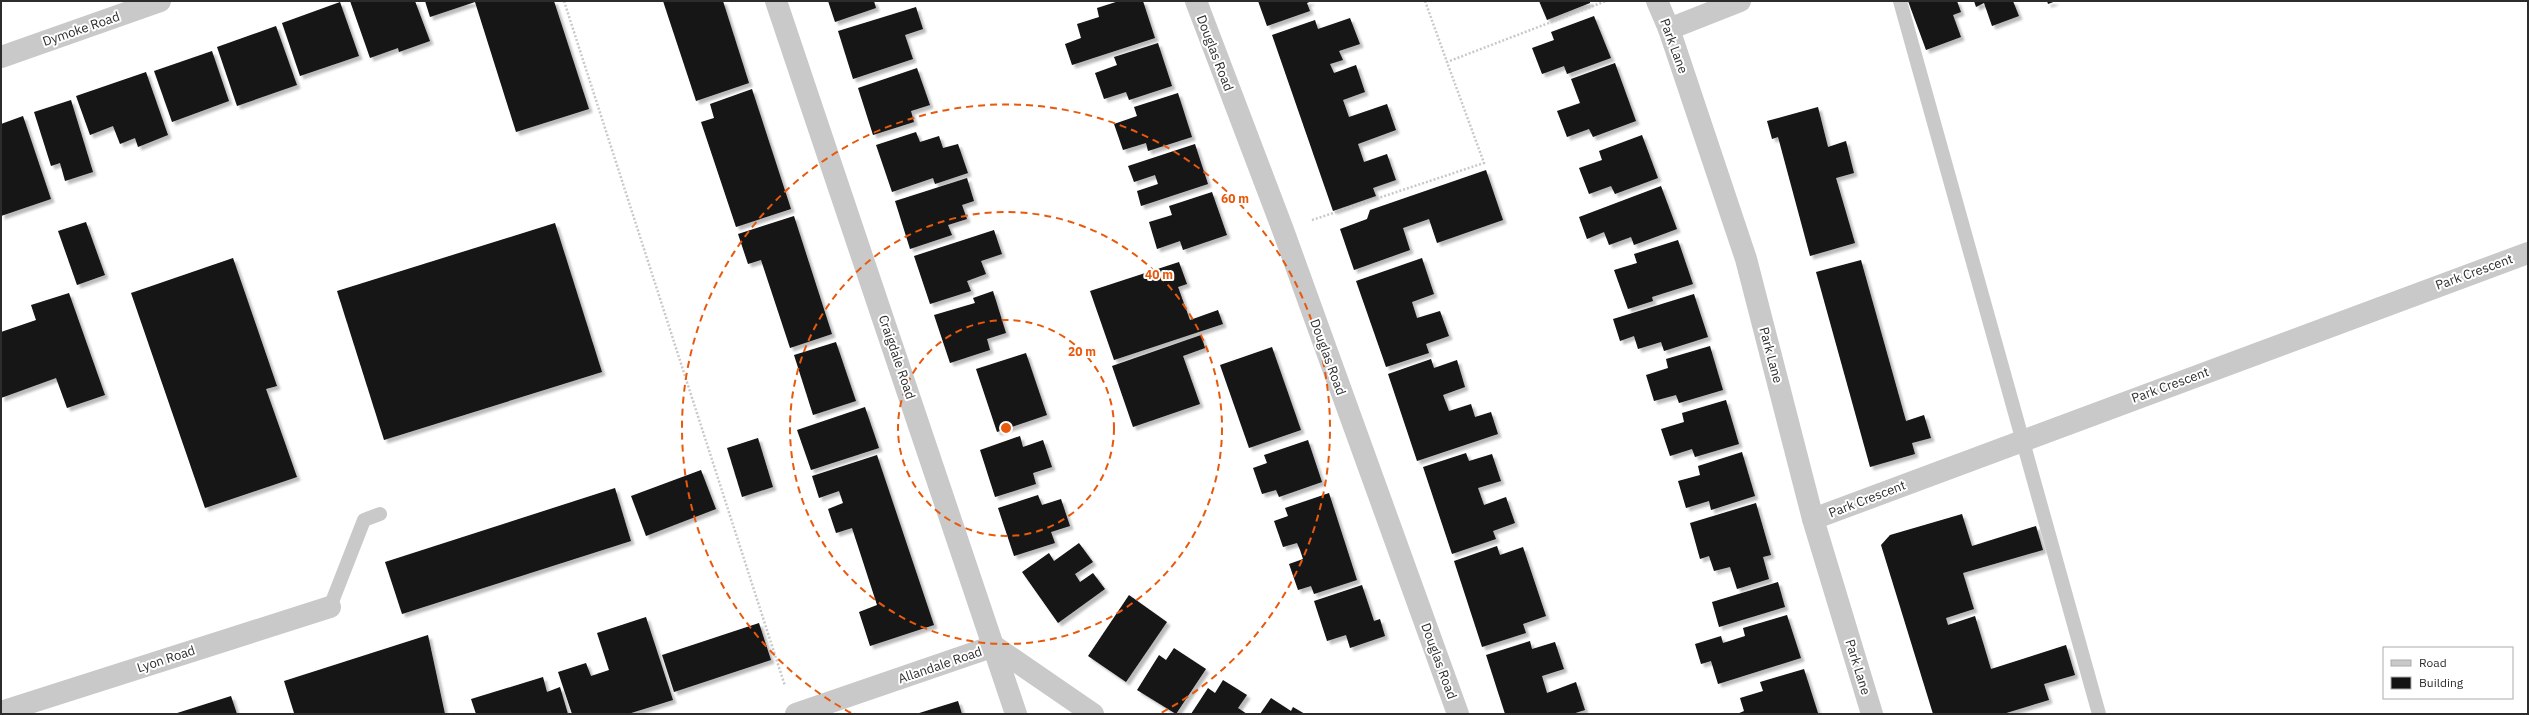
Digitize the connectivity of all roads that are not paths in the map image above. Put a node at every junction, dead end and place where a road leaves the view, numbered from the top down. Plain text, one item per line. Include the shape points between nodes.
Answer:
1 (160, 1) edge
2 (776, 1) edge
3 (1196, 1) edge
4 (1657, 1) edge
5 (1740, 1) edge
6 (1900, 1) edge
7 (1669, 29) junction
8 (1, 57) edge
9 (2528, 252) edge
10 (2022, 440) junction
11 (380, 514) dead end
12 (1814, 519) junction
13 (330, 607) joint
14 (994, 646) junction
15 (1, 712) edge
16 (796, 714) edge
17 (1016, 714) edge
18 (1093, 714) edge
19 (1458, 714) edge
20 (1872, 714) edge
21 (2099, 714) edge

1 - 8 street, Dymoke Road
2 - 14 street, Craigdale Road
3 - 19 street, Douglas Road
4 - 7 street, Park Lane
5 - 7 street
6 - 10 lane
7 - 12 street, Park Lane via 1746,259
9 - 10 street, Park Crescent
10 - 12 street, Park Crescent
10 - 21 lane
11 - 13 lane via 364,520
12 - 20 street, Park Lane
13 - 15 street, Lyon Road
14 - 16 street, Allandale Road
14 - 17 street, Craigdale Road
14 - 18 street, Allandale Road

